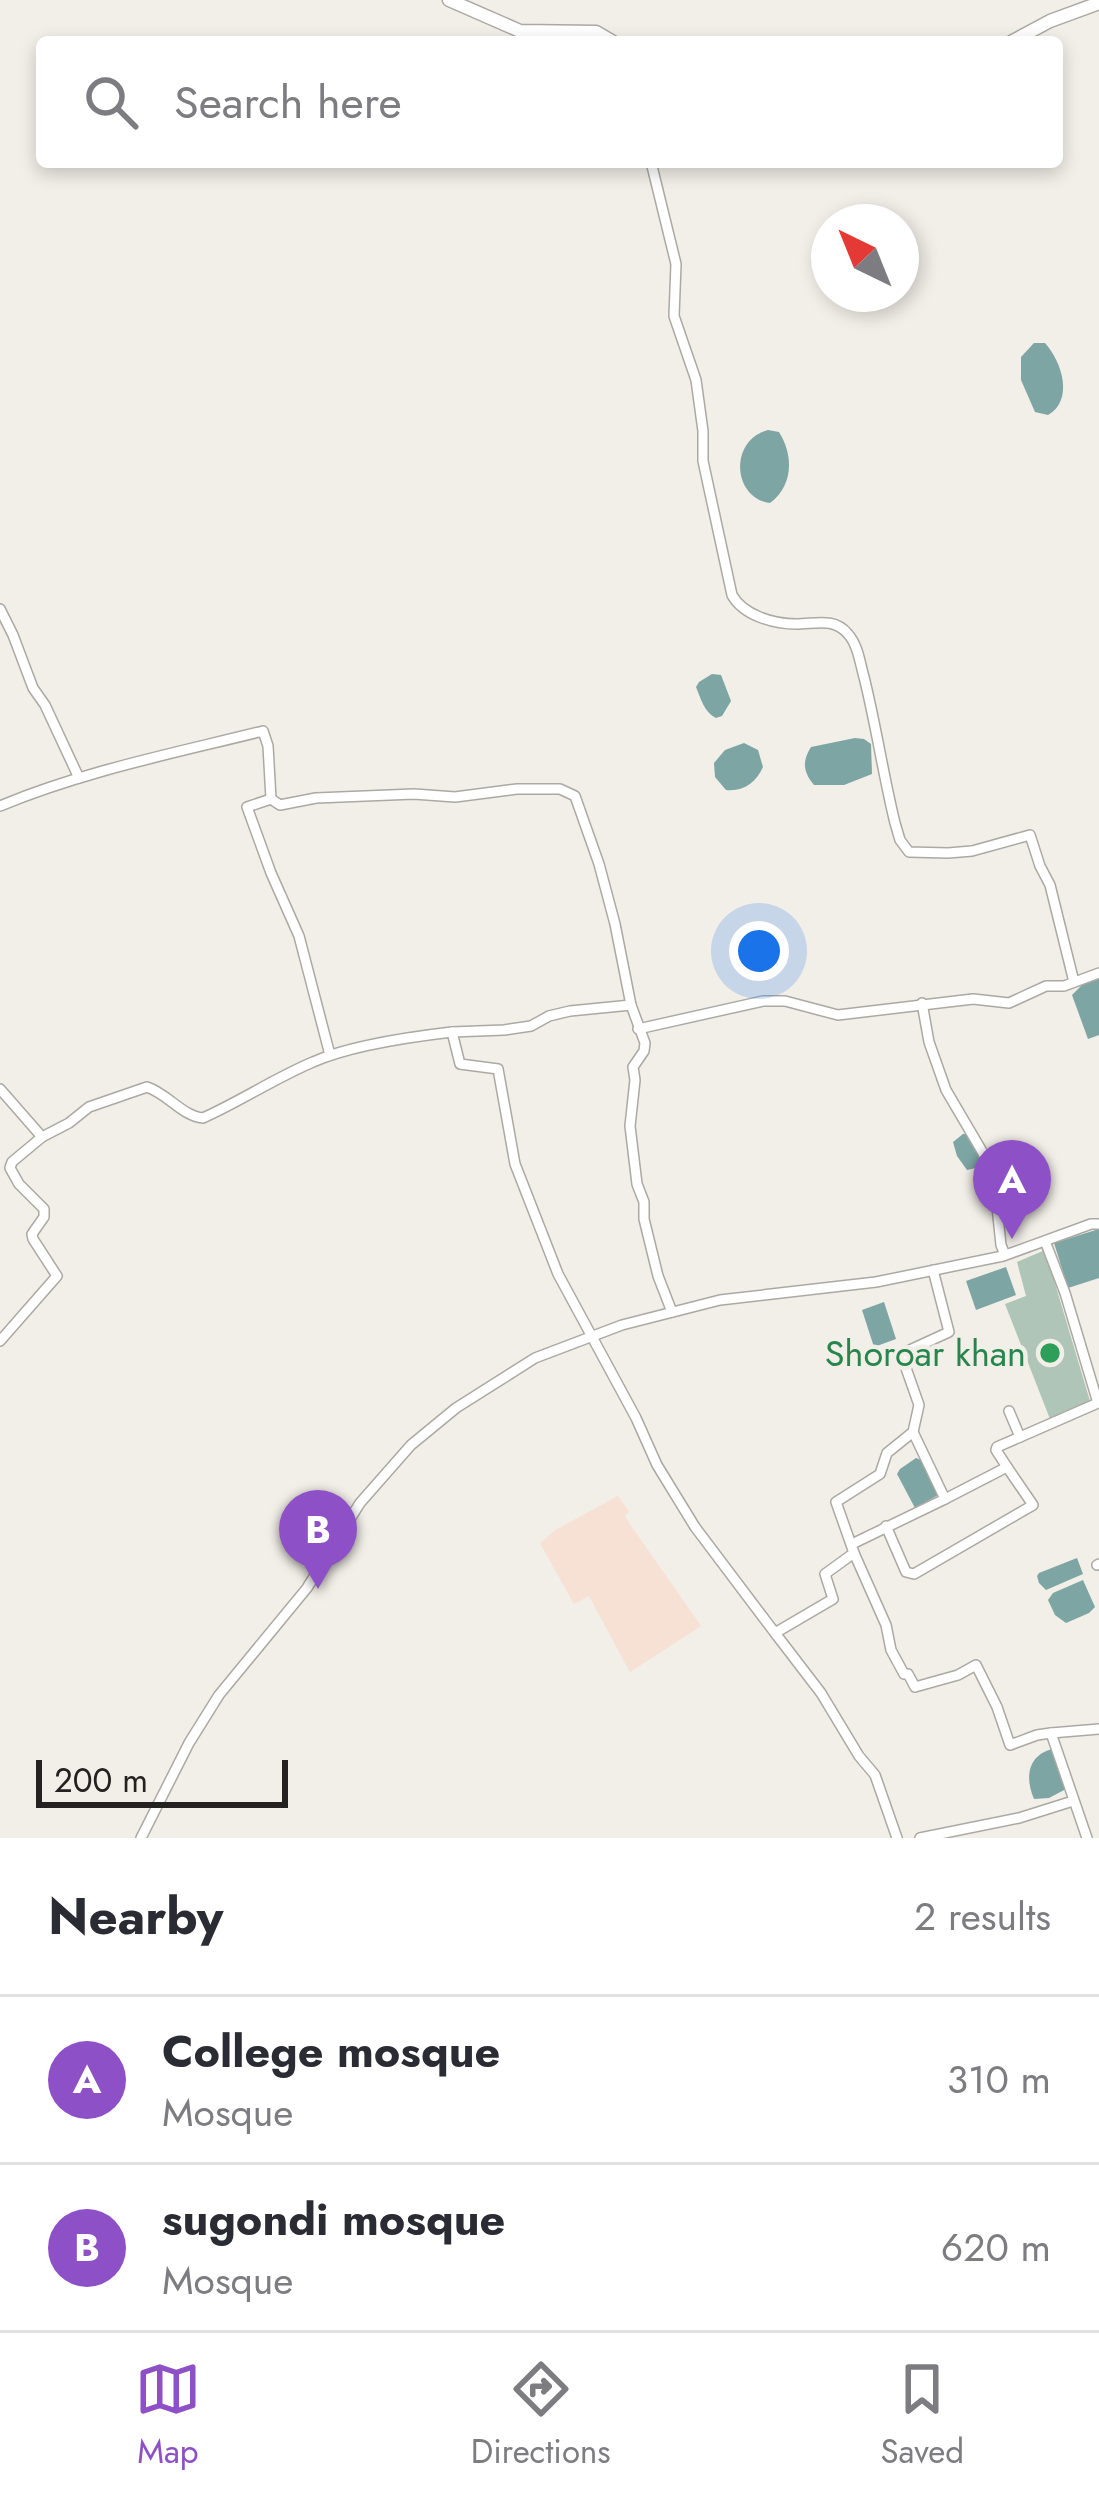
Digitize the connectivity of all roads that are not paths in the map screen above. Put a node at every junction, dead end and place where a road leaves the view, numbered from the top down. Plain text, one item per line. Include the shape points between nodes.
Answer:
1 (448, 0) edge
2 (1099, 3) edge
3 (603, 36) edge
4 (1023, 36) edge
5 (652, 168) edge
6 (0, 609) edge
7 (79, 778) junction
8 (272, 799) junction
9 (0, 806) edge
10 (1099, 974) edge
11 (1074, 982) junction
12 (922, 1003) junction
13 (632, 1005) junction
14 (638, 1029) junction
15 (452, 1032) junction
16 (330, 1055) junction
17 (0, 1089) edge
18 (43, 1136) junction
19 (1099, 1224) edge
20 (1045, 1241) junction
21 (1005, 1255) junction
22 (933, 1270) junction
23 (672, 1312) junction
24 (591, 1335) junction
25 (0, 1341) edge
26 (1098, 1403) edge
27 (1009, 1412) dead end
28 (913, 1432) junction
29 (1020, 1437) junction
30 (1006, 1467) junction
31 (945, 1498) junction
32 (886, 1526) junction
33 (853, 1549) junction
34 (775, 1633) junction
35 (1099, 1729) edge
36 (1051, 1732) junction
37 (1073, 1801) junction
38 (141, 1838) edge
39 (897, 1838) edge
40 (920, 1838) edge
41 (1087, 1838) edge

1 - 3 street via 520,31
2 - 4 street
5 - 11 street via 731,595 756,615 822,621 844,628 854,642 895,823 909,852 972,851 1030,835
6 - 7 street
7 - 8 street via 263,731
7 - 9 street
8 - 13 street via 280,806 517,788 574,796
8 - 16 street via 247,807 299,936
10 - 11 street
11 - 12 street via 1009,1003
12 - 14 street via 838,1015 763,1001
12 - 21 street via 946,1090 994,1178
13 - 14 street
13 - 15 street
14 - 23 street via 645,1043 633,1067 630,1126 644,1220
15 - 16 street
15 - 24 street via 460,1064 498,1069 515,1164
16 - 18 street via 203,1118 147,1087 89,1107
17 - 18 street
18 - 25 street via 10,1168 44,1209 32,1234 57,1276
19 - 20 street
20 - 21 street
20 - 26 street
21 - 22 street
22 - 23 street
22 - 28 street via 949,1332 901,1354 919,1405
23 - 24 street
24 - 34 street via 695,1527
24 - 38 street via 535,1358 456,1408 399,1460 219,1695
26 - 29 street
27 - 29 street
28 - 31 street
28 - 33 street via 887,1454 880,1474 836,1502
29 - 30 street via 996,1449
30 - 31 street
30 - 32 street via 1033,1505 914,1574
31 - 32 street
32 - 33 street
33 - 34 street via 825,1574 830,1602
33 - 36 street via 891,1650 915,1687 976,1665 1010,1745
34 - 39 street via 875,1775
35 - 36 street
36 - 37 street
37 - 40 street
37 - 41 street

